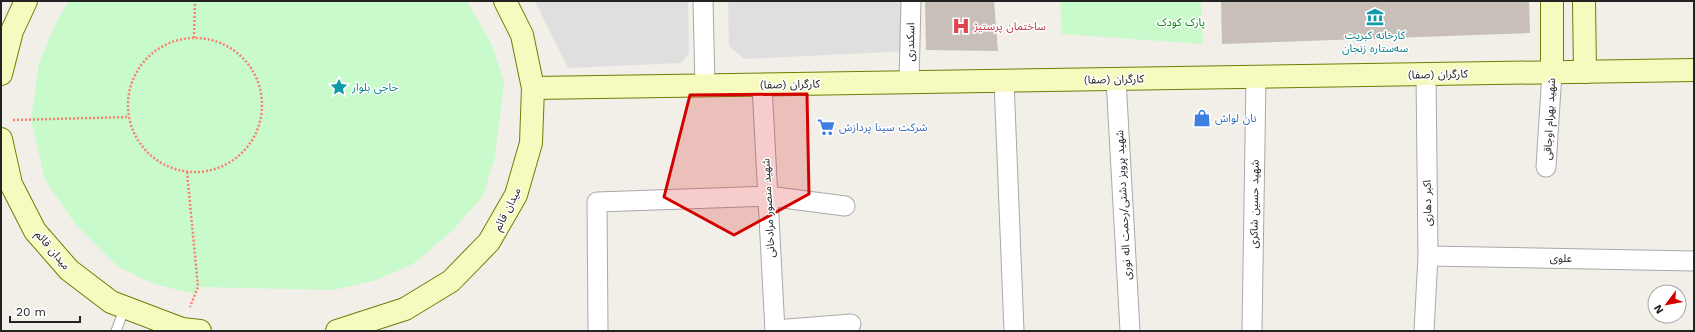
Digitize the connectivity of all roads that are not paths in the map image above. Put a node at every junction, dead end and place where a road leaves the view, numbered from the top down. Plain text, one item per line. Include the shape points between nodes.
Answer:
1 (26, 1) edge
2 (505, 1) edge
3 (703, 1) edge
4 (911, 1) edge
5 (1552, 1) edge
6 (1584, 1) edge
7 (1694, 70) edge
8 (1552, 72) junction
9 (1585, 72) junction
10 (1, 74) edge
11 (1426, 74) junction
12 (1256, 76) junction
13 (1116, 79) junction
14 (1004, 81) junction
15 (910, 82) junction
16 (762, 85) junction
17 (705, 86) junction
18 (533, 88) junction
19 (5, 130) edge
20 (1546, 167) dead end
21 (6, 184) edge
22 (768, 196) junction
23 (845, 206) dead end
24 (1428, 256) junction
25 (1694, 260) edge
26 (126, 308) junction
27 (851, 324) dead end
28 (189, 330) edge
29 (775, 330) edge
30 (116, 331) edge
31 (337, 331) edge
32 (598, 331) edge
33 (1014, 331) edge
34 (1130, 331) edge
35 (1252, 331) edge
36 (1424, 331) edge

1 - 10 main road via 12,31
2 - 18 main road, میدان قائم via 522,35
3 - 17 street
4 - 15 street, اسکندری
5 - 8 main road
6 - 9 main road
7 - 9 main road, کارگران (صفا)
8 - 9 main road, کارگران (صفا)
8 - 11 main road, کارگران (صفا)
8 - 20 street, شهید بهرام اوجاقی
11 - 12 main road, کارگران (صفا)
11 - 24 street, اکبر دهاری
12 - 13 main road, کارگران (صفا)
12 - 35 street, شهید حسین شاکری
13 - 14 main road, کارگران (صفا)
13 - 34 street, شهید پرویز دشتی/رحمت اله نوری
14 - 15 main road, کارگران (صفا)
14 - 33 street
15 - 16 main road, کارگران (صفا)
16 - 17 main road, کارگران (صفا)
16 - 22 street, شهید منصور مرادخانی
17 - 18 main road, کارگران (صفا)
18 - 31 main road, میدان قائم via 529,150 516,195 489,242 451,281 405,309
19 - 21 main road, میدان قائم
21 - 26 main road, میدان قائم via 35,231 69,270 111,302
22 - 23 street
22 - 29 street, شهید منصور مرادخانی
22 - 32 street via 597,202
24 - 25 street, علوی
24 - 36 street, اکبر دهاری
26 - 28 main road, میدان قائم
26 - 30 lane
27 - 29 street

